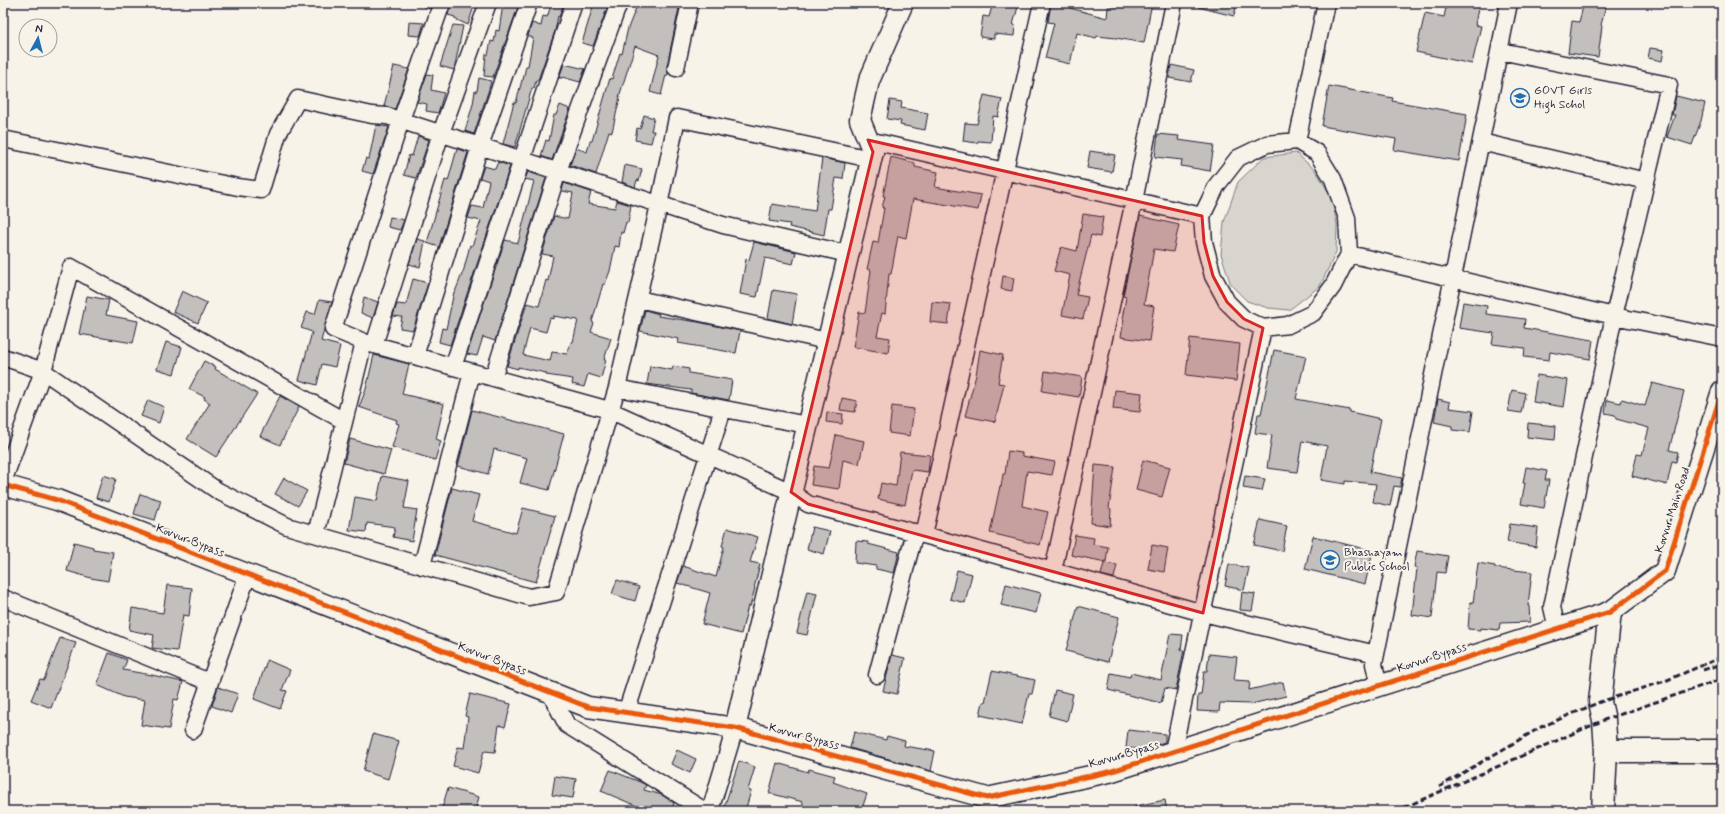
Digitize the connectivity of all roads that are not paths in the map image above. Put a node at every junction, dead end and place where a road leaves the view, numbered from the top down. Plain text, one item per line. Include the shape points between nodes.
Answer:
1 (442, 3) edge
2 (488, 3) edge
3 (529, 3) edge
4 (574, 3) edge
5 (619, 3) edge
6 (690, 3) edge
7 (903, 3) edge
8 (1042, 3) edge
9 (1174, 3) edge
10 (1326, 3) edge
11 (1510, 3) edge
12 (1500, 51) junction
13 (676, 68) dead end
14 (401, 120) junction
15 (441, 133) junction
16 (3, 139) edge
17 (1297, 141) junction
18 (1481, 142) junction
19 (480, 146) junction
20 (869, 150) junction
21 (521, 160) junction
22 (1004, 171) junction
23 (558, 172) junction
24 (1646, 181) junction
25 (1134, 201) junction
26 (659, 205) junction
27 (1202, 216) junction
28 (848, 254) junction
29 (1349, 254) junction
30 (1453, 277) junction
31 (638, 299) junction
32 (1614, 316) junction
33 (1263, 328) junction
34 (1722, 338) edge
35 (827, 341) junction
36 (369, 344) junction
37 (415, 356) junction
38 (3, 357) edge
39 (453, 367) junction
40 (43, 371) junction
41 (472, 372) junction
42 (494, 378) junction
43 (617, 388) junction
44 (1722, 391) edge
45 (723, 409) junction
46 (610, 410) junction
47 (344, 421) junction
48 (807, 426) junction
49 (708, 455) junction
50 (3, 484) edge
51 (791, 492) junction
52 (316, 534) junction
53 (919, 534) junction
54 (422, 566) junction
55 (1053, 571) junction
56 (248, 574) junction
57 (3, 598) edge
58 (1203, 612) junction
59 (1610, 612) junction
60 (1557, 629) junction
61 (1376, 654) junction
62 (877, 676) dead end
63 (209, 682) junction
64 (1379, 686) junction
65 (550, 693) junction
66 (626, 713) junction
67 (735, 728) junction
68 (193, 730) dead end
69 (1173, 751) junction
70 (1606, 751) junction
71 (1722, 751) edge
72 (705, 811) edge
73 (710, 811) edge
74 (1603, 811) edge

1 - 14 street
2 - 15 street
3 - 19 street
4 - 21 street
5 - 23 street
6 - 13 street
7 - 20 street via 869,81 860,120
8 - 22 street
9 - 25 street
10 - 17 street
11 - 12 street
12 - 18 street
12 - 24 street via 1669,85
14 - 15 street
14 - 16 street via 298,99 278,134 262,190
14 - 36 street via 333,329
15 - 19 street
15 - 36 street
17 - 27 street via 1267,144 1238,158 1217,185
17 - 29 street via 1317,153 1333,180 1347,218
18 - 24 street
18 - 30 street
19 - 21 street
19 - 37 street
20 - 22 street
20 - 26 street via 677,118
20 - 28 street
21 - 23 street
21 - 39 street
22 - 25 street
22 - 53 street
23 - 26 street
23 - 42 street
24 - 32 street
25 - 27 street
25 - 55 street
26 - 28 street via 723,225
26 - 31 street
27 - 33 street via 1204,242 1212,276 1227,302 1244,319
28 - 35 street
29 - 30 street
29 - 33 street via 1340,274 1313,313 1288,325
30 - 32 street
30 - 61 street
31 - 35 street
31 - 43 street
32 - 34 street
32 - 60 street via 1552,607
33 - 58 street
35 - 48 street
36 - 37 street
36 - 47 street
37 - 39 street
38 - 40 street
39 - 41 street
40 - 47 street via 71,267
40 - 50 street
40 - 52 street via 218,491 287,526
41 - 42 street
41 - 54 street
42 - 46 street
43 - 45 street
43 - 46 street
44 - 59 street, Kovvur Main Road via 1664,571
45 - 48 street
45 - 49 street
46 - 49 street
46 - 54 street via 556,592 529,597
47 - 52 street
48 - 51 street
49 - 51 street
49 - 66 street
50 - 56 street, Kovvur Bypass via 57,500
51 - 53 street via 808,504
51 - 67 street
52 - 54 street
53 - 55 street
53 - 62 street
55 - 58 street
56 - 63 street
56 - 65 street, Kovvur Bypass
57 - 63 street
58 - 61 street
58 - 69 street
59 - 60 street, Kovvur Bypass
59 - 70 main road via 1600,702
60 - 64 street, Kovvur Bypass
61 - 64 street via 1374,664
63 - 68 street
64 - 69 street, Kovvur Bypass
65 - 66 street, Kovvur Bypass via 588,707
65 - 72 street via 567,725
66 - 67 street, Kovvur Bypass
67 - 69 street, Kovvur Bypass via 987,798 1109,772
67 - 73 street
70 - 71 main road
70 - 74 main road

